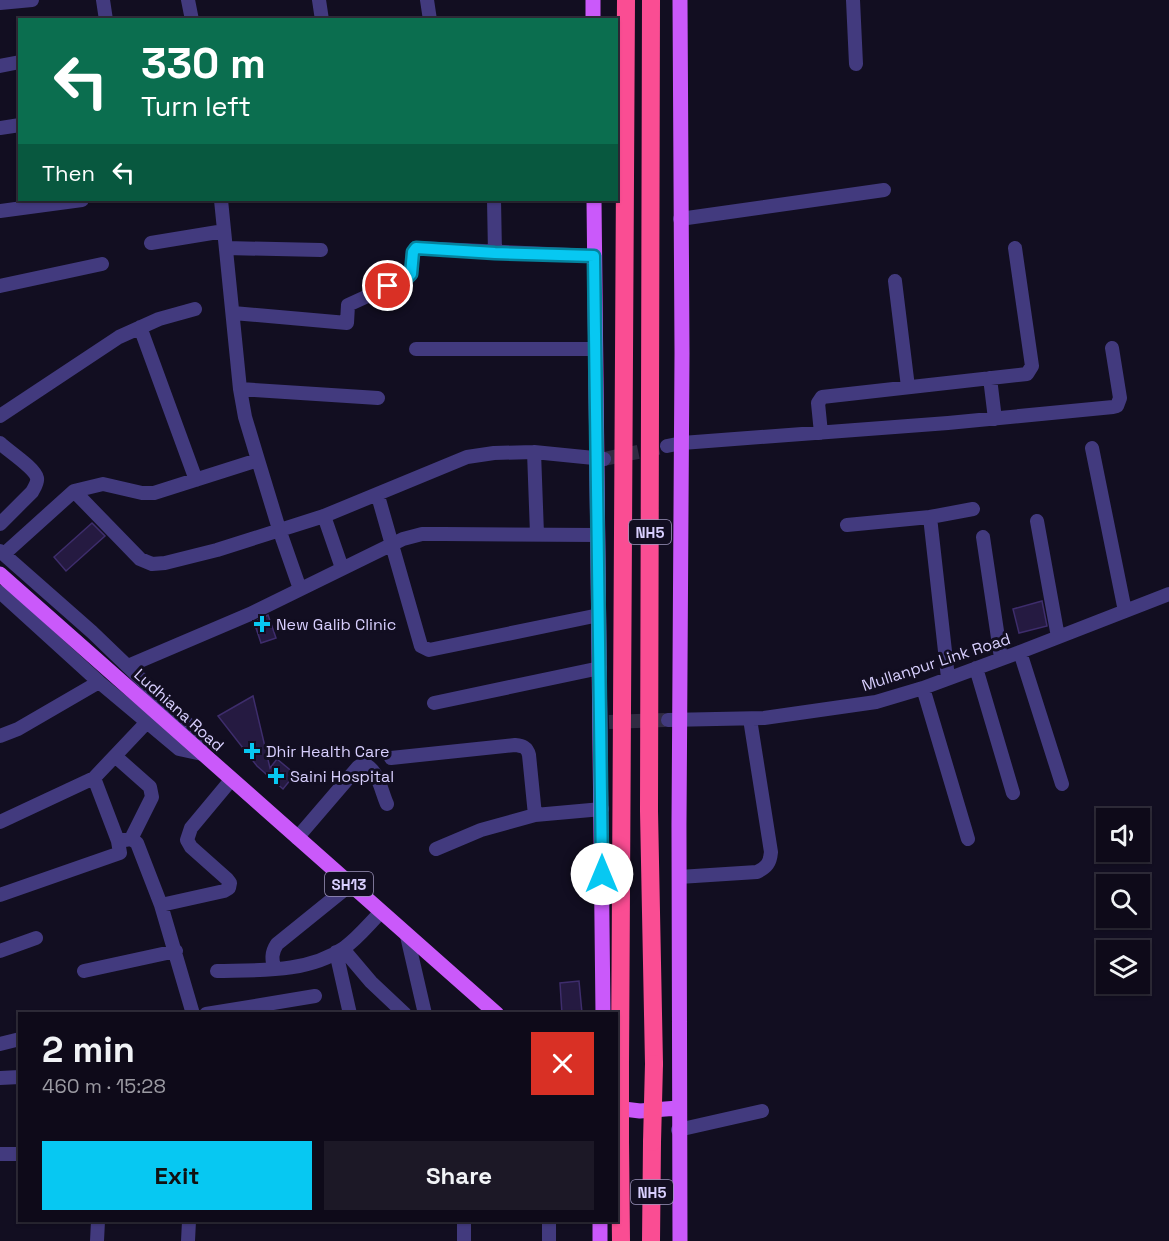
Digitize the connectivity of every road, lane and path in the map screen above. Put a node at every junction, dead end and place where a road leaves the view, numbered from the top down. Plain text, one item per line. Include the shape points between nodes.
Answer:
1 (32, 0) edge
2 (103, 0) edge
3 (188, 0) edge
4 (319, 0) edge
5 (427, 0) edge
6 (593, 0) edge
7 (626, 0) edge
8 (651, 0) edge
9 (853, 0) edge
10 (681, 1) edge
11 (0, 3) edge
12 (106, 18) edge
13 (192, 18) edge
14 (322, 18) edge
15 (430, 18) edge
16 (592, 18) edge
17 (18, 62) edge
18 (856, 64) dead end
19 (0, 66) edge
20 (18, 125) edge
21 (0, 128) edge
22 (884, 190) dead end
23 (75, 201) edge
24 (221, 201) edge
25 (494, 201) edge
26 (594, 201) edge
27 (0, 211) edge
28 (680, 219) junction
29 (224, 231) junction
30 (152, 243) dead end
31 (226, 248) junction
32 (1015, 248) dead end
33 (321, 250) dead end
34 (495, 253) junction
35 (594, 256) junction
36 (102, 264) dead end
37 (895, 281) dead end
38 (0, 286) edge
39 (195, 309) dead end
40 (233, 313) junction
41 (140, 327) junction
42 (1112, 348) dead end
43 (596, 349) junction
44 (416, 350) dead end
45 (990, 378) junction
46 (908, 387) junction
47 (240, 389) junction
48 (378, 398) dead end
49 (0, 416) edge
50 (995, 419) junction
51 (821, 433) junction
52 (0, 443) edge
53 (674, 445) junction
54 (1092, 448) dead end
55 (534, 452) junction
56 (601, 459) junction
57 (258, 460) junction
58 (196, 480) junction
59 (74, 491) junction
60 (378, 496) junction
61 (973, 509) dead end
62 (324, 516) junction
63 (930, 517) junction
64 (1037, 520) dead end
65 (0, 524) edge
66 (847, 525) dead end
67 (279, 529) junction
68 (537, 534) junction
69 (598, 535) junction
70 (983, 537) dead end
71 (392, 544) junction
72 (2, 552) edge
73 (342, 568) junction
74 (0, 574) edge
75 (300, 589) junction
76 (0, 592) edge
77 (1169, 594) edge
78 (1125, 611) junction
79 (599, 615) junction
80 (1058, 637) junction
81 (1020, 652) junction
82 (1000, 658) junction
83 (128, 666) junction
84 (600, 668) junction
85 (976, 668) junction
86 (948, 678) junction
87 (99, 682) junction
88 (923, 688) junction
89 (434, 703) dead end
90 (750, 718) junction
91 (674, 720) junction
92 (147, 722) junction
93 (0, 736) edge
94 (202, 754) junction
95 (115, 756) junction
96 (391, 758) dead end
97 (94, 778) junction
98 (231, 780) junction
99 (1062, 784) dead end
100 (1013, 793) dead end
101 (387, 804) dead end
102 (602, 810) junction
103 (535, 815) junction
104 (0, 822) edge
105 (297, 838) junction
106 (968, 839) dead end
107 (125, 840) junction
108 (436, 849) dead end
109 (679, 877) junction
110 (350, 885) junction
111 (0, 895) edge
112 (161, 905) junction
113 (381, 912) junction
114 (407, 936) junction
115 (36, 938) dead end
116 (339, 950) junction
117 (0, 951) edge
118 (176, 951) junction
119 (274, 969) junction
120 (84, 971) dead end
121 (217, 971) dead end
122 (315, 996) dead end
123 (192, 1012) edge
124 (218, 1012) edge
125 (350, 1012) edge
126 (403, 1012) edge
127 (425, 1012) edge
128 (495, 1012) edge
129 (603, 1012) edge
130 (18, 1040) edge
131 (0, 1044) edge
132 (18, 1077) edge
133 (0, 1078) edge
134 (678, 1107) junction
135 (618, 1108) edge
136 (762, 1111) dead end
137 (678, 1130) junction
138 (0, 1154) edge
139 (18, 1154) edge
140 (98, 1222) edge
141 (189, 1222) edge
142 (464, 1222) edge
143 (549, 1222) edge
144 (600, 1222) edge
145 (97, 1241) edge
146 (188, 1241) edge
147 (464, 1241) edge
148 (549, 1241) edge
149 (600, 1241) edge
150 (621, 1241) edge
151 (651, 1241) edge
152 (680, 1241) edge

1 - 11 street
2 - 12 street
3 - 13 street
4 - 14 street
5 - 15 street
6 - 16 main road
7 - 150 highway, NH5, bridge
8 - 151 highway, NH5, bridge
9 - 18 street
10 - 28 main road
17 - 19 street
20 - 21 street
22 - 28 street
23 - 27 street
24 - 29 street
25 - 34 street
26 - 35 main road
28 - 53 main road
29 - 30 street
29 - 31 street
31 - 33 street
31 - 40 street
32 - 45 street via 1032,366 1027,374
34 - 35 street
34 - 40 street via 416,248 411,274 348,305 347,323
35 - 43 main road
36 - 38 street
37 - 46 street
39 - 41 street
40 - 47 street
41 - 49 street
41 - 58 street
42 - 50 street via 1120,398 1117,406
43 - 44 street
43 - 56 main road
45 - 46 street
45 - 50 street
46 - 51 street via 822,397 818,403
47 - 48 street
47 - 57 street
50 - 51 street
51 - 53 street
52 - 65 street via 37,478 32,492
53 - 91 main road
54 - 78 street
55 - 56 street
55 - 60 street via 467,458
55 - 68 street
56 - 69 main road
57 - 58 street
57 - 67 street
58 - 59 street via 154,493 103,484
59 - 67 street via 130,550 152,564 217,550
59 - 72 street
60 - 62 street
60 - 71 street
61 - 63 street
62 - 67 street
62 - 73 street
63 - 66 street
63 - 86 street
64 - 80 street
67 - 75 street
68 - 69 street
68 - 71 street via 422,534
69 - 79 main road
70 - 82 street
71 - 73 street
71 - 79 street via 424,649
72 - 83 street
73 - 75 street
74 - 94 main road, Ludhiana Road / SH13
75 - 83 street
76 - 87 street
77 - 78 street, Mullanpur Link Road
78 - 80 street, Mullanpur Link Road
79 - 84 main road
80 - 81 street, Mullanpur Link Road
81 - 82 street, Mullanpur Link Road
81 - 99 street
82 - 85 street, Mullanpur Link Road
83 - 94 street via 196,732
84 - 89 street
84 - 102 main road via 605,722
85 - 86 street, Mullanpur Link Road
85 - 100 street
86 - 88 street, Mullanpur Link Road
87 - 92 street
87 - 93 street
88 - 90 street, Mullanpur Link Road via 837,709
88 - 106 street
90 - 91 street, Mullanpur Link Road
90 - 109 street via 771,860 757,872
91 - 109 main road
92 - 94 street via 179,748
92 - 95 street
94 - 98 main road, Ludhiana Road / SH13
95 - 97 street
95 - 107 street via 152,792
96 - 103 street via 523,746 529,755
97 - 104 street
97 - 107 street
98 - 105 main road, Ludhiana Road / SH13
98 - 112 street via 192,828 188,840 227,879 229,888
101 - 105 street via 374,772 363,764
102 - 103 street
102 - 129 main road
103 - 108 street via 481,830
105 - 110 main road, Ludhiana Road / SH13
107 - 111 street via 119,855
107 - 112 street via 137,843
109 - 134 main road
110 - 113 main road, Ludhiana Road / SH13
110 - 119 street via 277,944 273,950
112 - 118 street
113 - 114 main road, Ludhiana Road / SH13
113 - 116 street
114 - 127 street
114 - 128 main road, Ludhiana Road / SH13
115 - 117 street
116 - 119 street via 301,966
116 - 125 street
116 - 126 street
118 - 120 street
118 - 123 street
119 - 121 street
122 - 124 street
130 - 131 street
132 - 133 street
134 - 135 main road via 640,1111
134 - 137 main road
136 - 137 street
137 - 152 main road
138 - 139 street
140 - 145 street
141 - 146 street
142 - 147 street
143 - 148 street
144 - 149 main road

